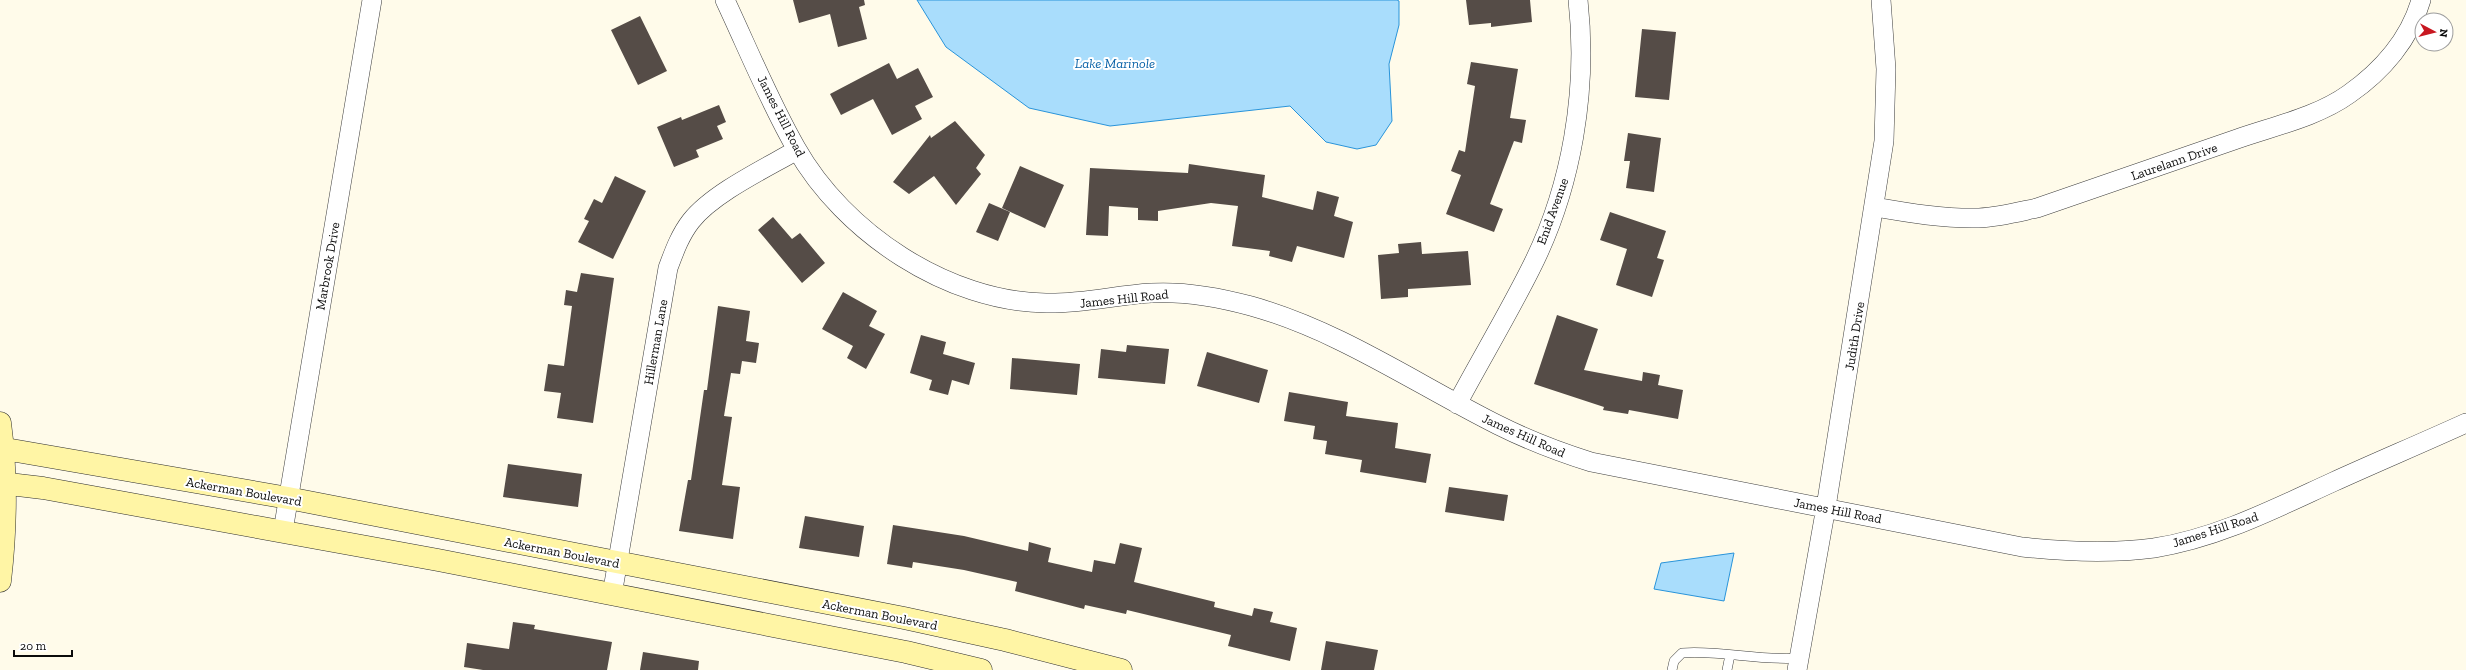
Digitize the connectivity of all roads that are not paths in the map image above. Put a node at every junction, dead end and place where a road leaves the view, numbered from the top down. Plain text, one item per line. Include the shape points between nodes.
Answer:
1 (372, 0) edge
2 (725, 0) edge
3 (1578, 0) edge
4 (1881, 0) edge
5 (2421, 0) edge
6 (797, 150) junction
7 (1875, 207) junction
8 (1457, 404) junction
9 (0, 423) edge
10 (2466, 423) edge
11 (2, 448) edge
12 (2, 483) edge
13 (288, 498) junction
14 (1826, 507) junction
15 (283, 531) junction
16 (618, 562) junction
17 (0, 581) edge
18 (612, 594) junction
19 (1730, 654) junction
20 (1798, 664) edge
21 (981, 670) edge
22 (1121, 670) edge
23 (1672, 670) edge
24 (1727, 670) edge

1 - 13 street, Marbrook Drive
2 - 6 street, James Hill Road
3 - 8 street, Enid Avenue via 1580,82 1574,134 1565,178 1552,220 1532,267
4 - 7 street, Judith Drive via 1886,69 1886,126
5 - 7 street, Laurelann Drive via 2404,38 2370,79 2348,95 2302,117 2037,208 2000,216 1977,218 1915,214
6 - 8 street, James Hill Road via 830,194 855,221 890,249 926,271 960,287 993,297 1030,303 1067,304 1151,293 1180,292 1215,296 1313,328 1368,354
6 - 16 street, Hillerman Lane via 707,205 691,221 679,240 668,268
7 - 14 street, Judith Drive
8 - 14 street, James Hill Road via 1550,448 1591,462
9 - 11 street
10 - 14 street, James Hill Road via 2240,524 2155,548 2109,553 2078,553 2022,547
11 - 12 street
11 - 13 street, Ackerman Boulevard
12 - 15 street
12 - 17 street via 5,530
13 - 15 street, Marbrook Drive
13 - 16 street, Ackerman Boulevard
14 - 20 street, Judith Drive
15 - 18 street
16 - 18 street, Hillerman Lane
16 - 22 street, Ackerman Boulevard via 904,618 1005,640
18 - 21 street via 906,652
19 - 20 lane
19 - 23 lane via 1700,651 1682,653 1674,661
19 - 24 lane

